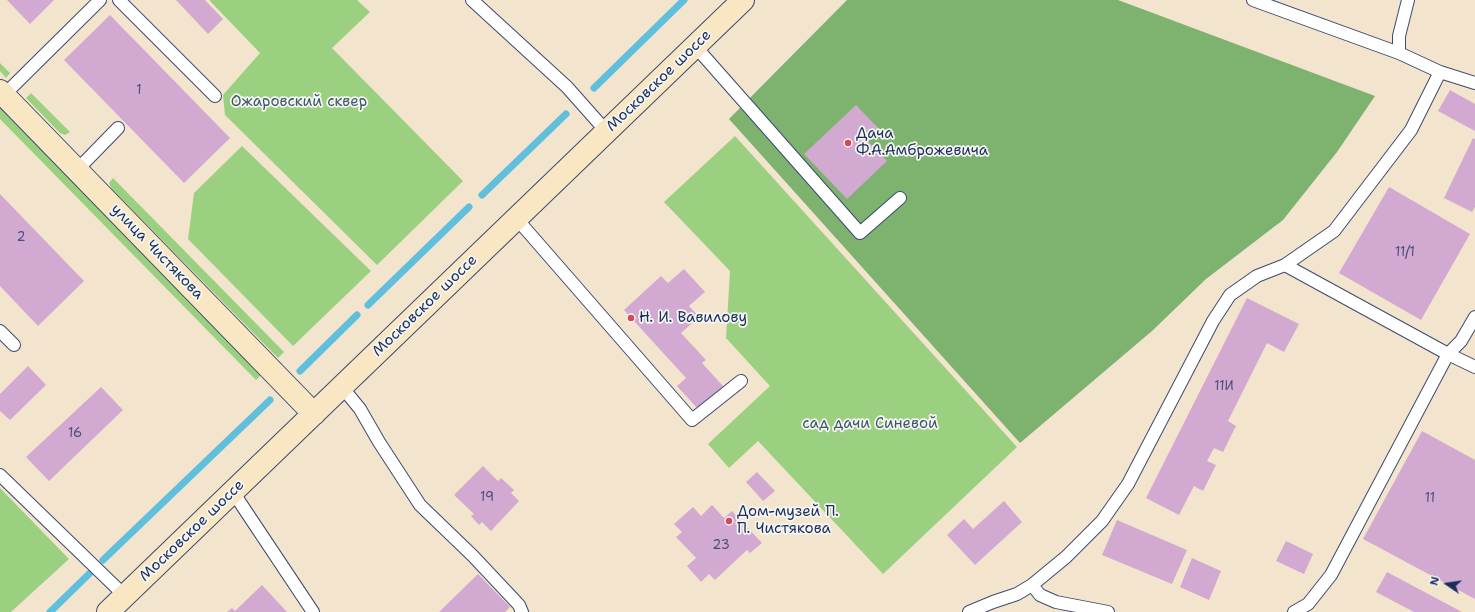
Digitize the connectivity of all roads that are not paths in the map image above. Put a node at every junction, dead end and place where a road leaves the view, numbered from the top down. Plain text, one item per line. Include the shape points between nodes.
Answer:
1 (100, 0) edge
2 (119, 0) edge
3 (472, 0) edge
4 (743, 0) edge
5 (1253, 0) edge
6 (1408, 0) edge
7 (694, 46) junction
8 (1399, 53) junction
9 (1440, 72) junction
10 (1475, 83) edge
11 (2, 93) edge
12 (215, 96) dead end
13 (118, 128) dead end
14 (606, 131) junction
15 (77, 170) junction
16 (900, 198) dead end
17 (516, 218) junction
18 (1285, 265) junction
19 (1475, 317) edge
20 (0, 331) edge
21 (14, 345) dead end
22 (1448, 354) junction
23 (1475, 367) edge
24 (741, 381) dead end
25 (342, 387) junction
26 (314, 414) junction
27 (0, 475) edge
28 (233, 492) junction
29 (1032, 585) junction
30 (125, 596) junction
31 (108, 612) edge
32 (313, 612) edge
33 (522, 612) edge
34 (969, 612) edge
35 (1108, 612) edge
36 (1294, 612) edge

1 - 11 lane
2 - 12 lane
3 - 14 lane via 567,88
4 - 7 main road, Московское шоссе
5 - 8 lane
6 - 8 lane via 1399,36
7 - 14 main road, Московское шоссе
7 - 16 lane via 860,233
8 - 9 lane
9 - 10 lane
9 - 18 lane via 1411,130 1334,231
11 - 15 main road, улица Чистякова
13 - 15 lane
14 - 17 main road, Московское шоссе
15 - 26 main road, улица Чистякова
17 - 24 lane via 692,420
17 - 25 main road, Московское шоссе
18 - 22 lane
18 - 29 lane via 1257,276 1230,295 1213,321 1128,484 1102,520 1066,558
19 - 22 lane via 1461,341
20 - 21 lane
22 - 23 lane
22 - 36 lane via 1331,575 1308,604
25 - 26 main road, Московское шоссе
25 - 33 lane via 360,409 420,505 514,599
26 - 28 main road, Московское шоссе
27 - 30 lane
28 - 30 main road, Московское шоссе
28 - 32 lane
29 - 34 lane via 1017,594
29 - 35 lane via 1040,595 1056,602
30 - 31 main road, Московское шоссе

